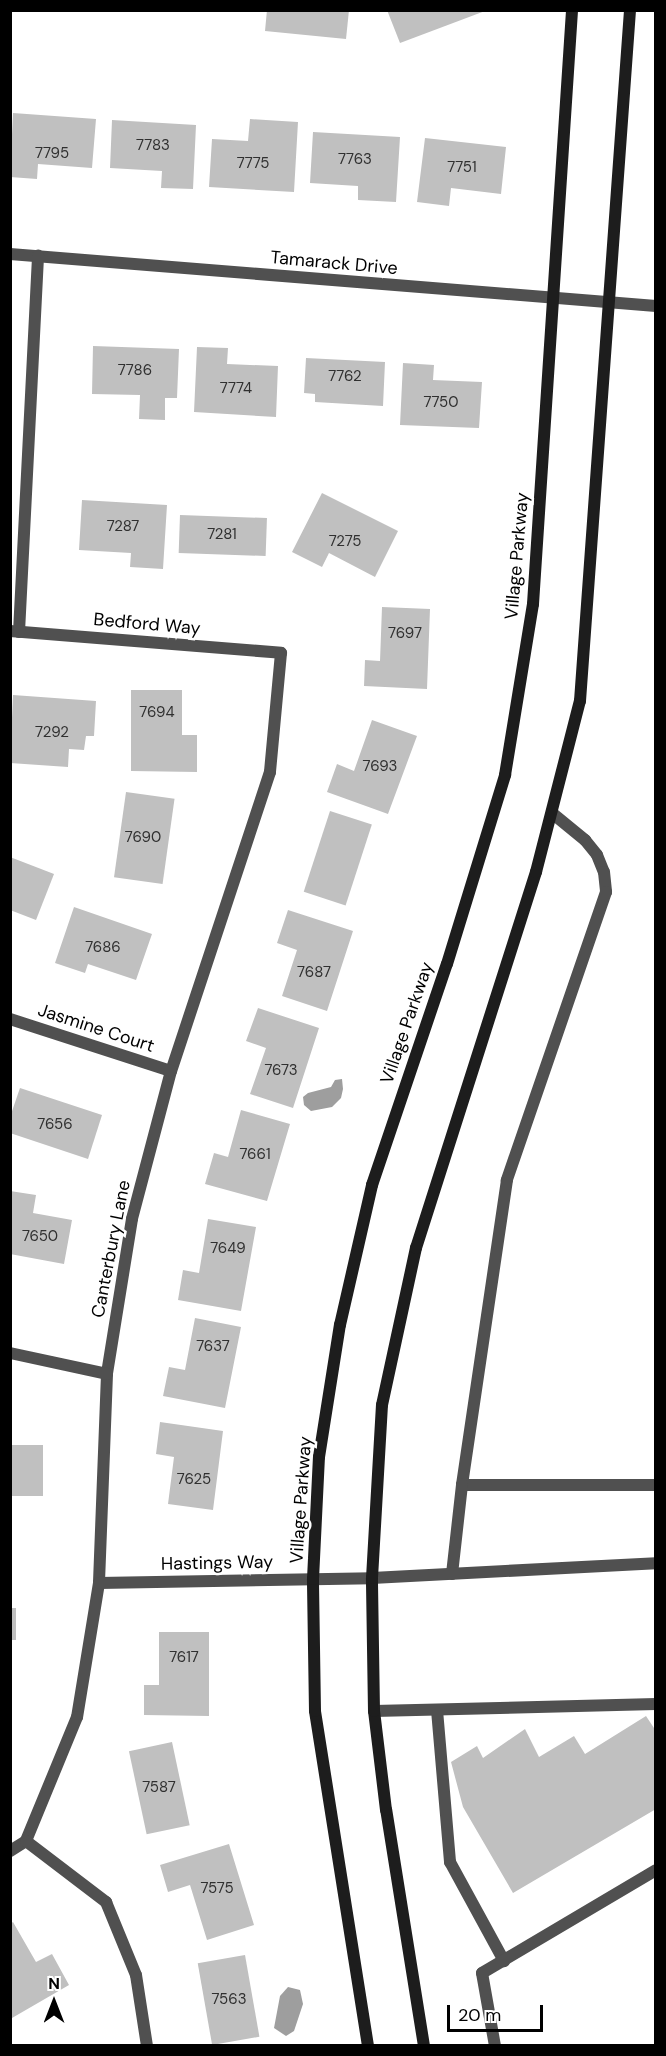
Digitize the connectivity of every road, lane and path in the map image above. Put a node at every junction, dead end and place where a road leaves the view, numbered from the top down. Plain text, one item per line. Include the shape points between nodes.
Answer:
1 (572, 10) edge
2 (630, 10) edge
3 (10, 254) edge
4 (38, 255) junction
5 (552, 300) junction
6 (611, 303) junction
7 (656, 306) edge
8 (15, 631) edge
9 (281, 652) joint
10 (552, 813) junction
11 (10, 1019) edge
12 (171, 1071) junction
13 (10, 1353) edge
14 (107, 1374) junction
15 (462, 1485) junction
16 (656, 1485) edge
17 (656, 1563) edge
18 (452, 1574) junction
19 (372, 1578) junction
20 (313, 1579) junction
21 (99, 1583) junction
22 (656, 1704) edge
23 (437, 1710) junction
24 (374, 1711) junction
25 (26, 1841) junction
26 (10, 1851) edge
27 (656, 1870) edge
28 (504, 1961) junction
29 (147, 2046) edge
30 (368, 2046) edge
31 (424, 2046) edge
32 (495, 2046) edge

1 - 5 street, Village Parkway
2 - 6 street
3 - 4 street, Tamarack Drive
4 - 5 street, Tamarack Drive
4 - 8 street
5 - 6 street, Tamarack Drive
5 - 20 street, Village Parkway via 533,604 505,775 447,964 372,1185 340,1325 319,1457
6 - 7 street, Tamarack Drive
6 - 10 street via 580,701
8 - 9 street, Bedford Way
9 - 12 street, Canterbury Lane via 270,772
10 - 15 street via 597,855 606,892 507,1180
10 - 19 street via 416,1248 382,1405
11 - 12 street, Jasmine Court
12 - 14 street, Canterbury Lane via 132,1219
13 - 14 street
14 - 21 street, Canterbury Lane
15 - 16 street
15 - 18 street
17 - 18 street, Hastings Way
18 - 19 street, Hastings Way
19 - 20 street, Hastings Way
19 - 24 street
20 - 21 street, Hastings Way
20 - 30 street, Village Parkway via 315,1711
21 - 25 street, Canterbury Lane via 77,1717
22 - 23 street
23 - 24 street
23 - 28 street via 450,1862
24 - 31 street
25 - 26 street
25 - 29 street via 106,1902 136,1975
27 - 28 street
28 - 32 street via 482,1973

